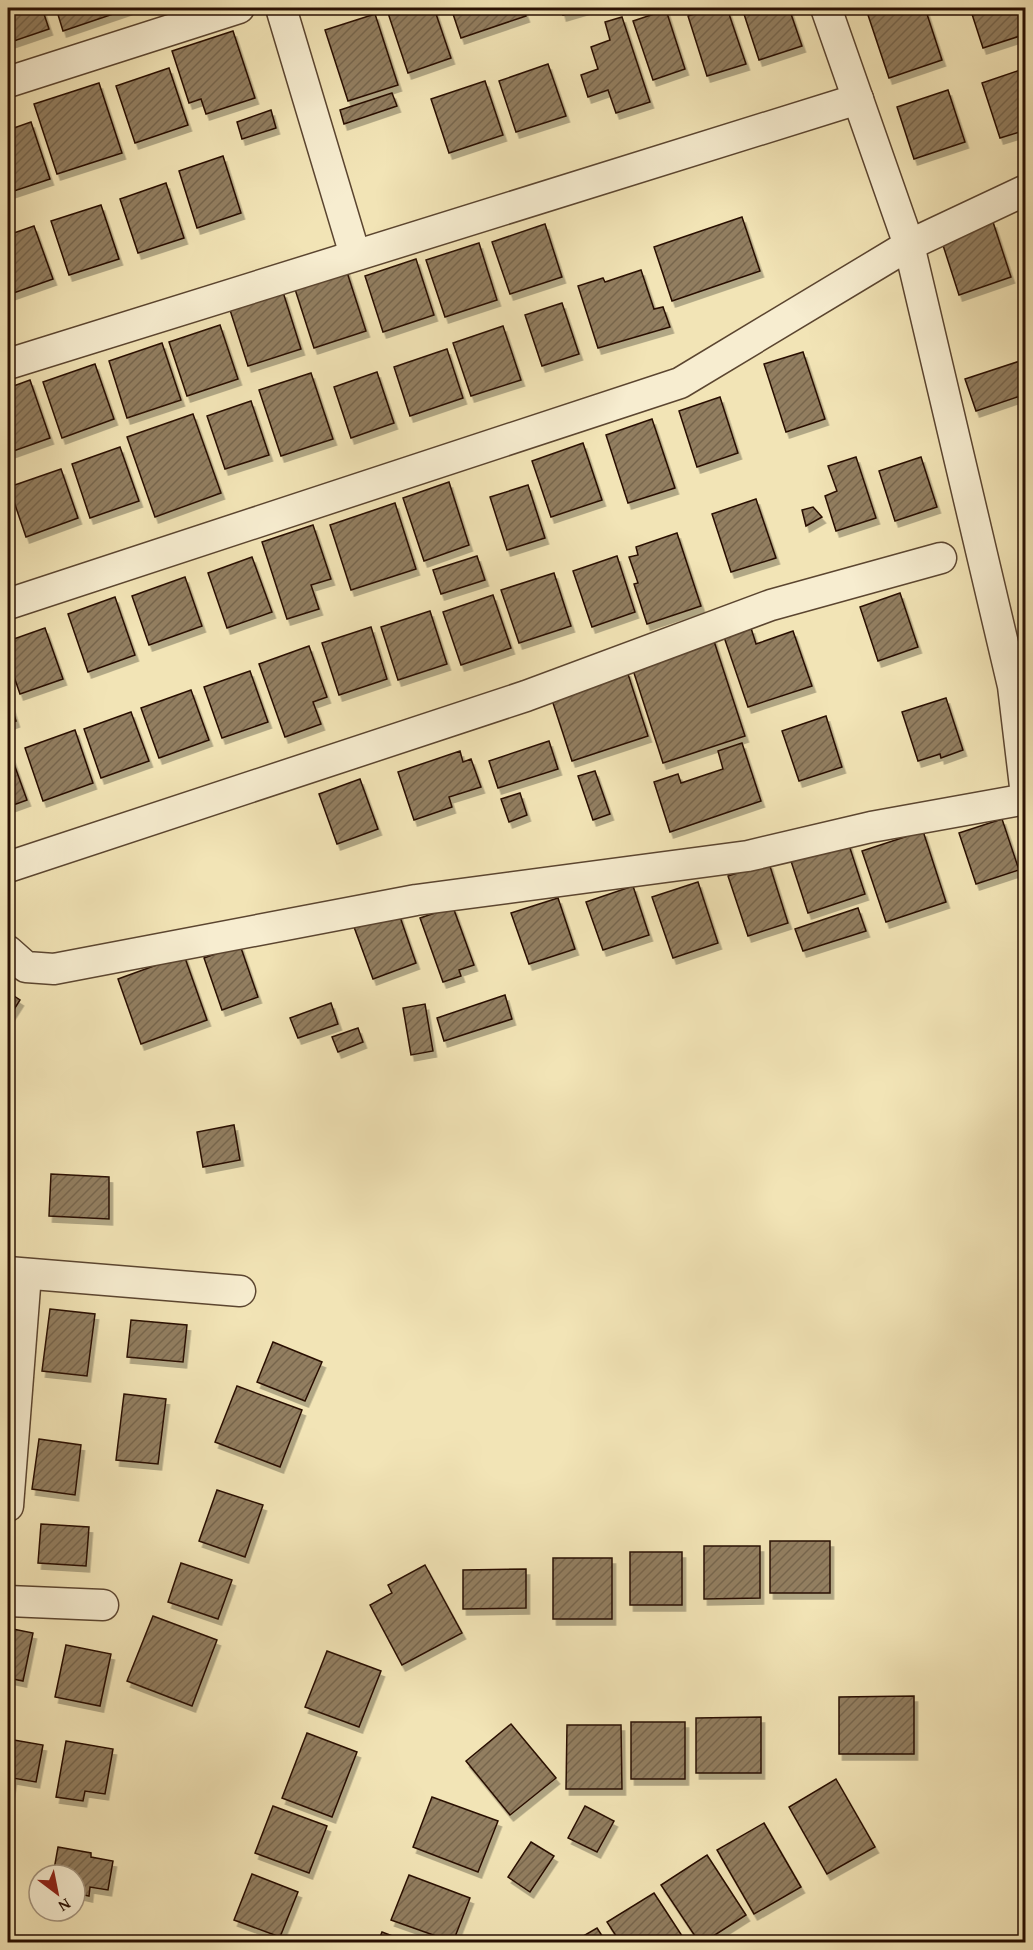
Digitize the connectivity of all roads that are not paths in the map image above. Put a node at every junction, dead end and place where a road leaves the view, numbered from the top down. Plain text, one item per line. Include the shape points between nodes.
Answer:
1 (239, 8) edge
2 (281, 8) edge
3 (826, 8) edge
4 (8, 82) edge
5 (858, 99) junction
6 (1026, 190) edge
7 (909, 245) junction
8 (355, 255) junction
9 (8, 364) edge
10 (941, 558) dead end
11 (8, 604) edge
12 (1026, 797) edge
13 (8, 867) edge
14 (8, 951) edge
15 (17, 1273) edge
16 (240, 1291) dead end
17 (8, 1506) edge
18 (8, 1601) edge
19 (103, 1605) dead end

1 - 4 street
2 - 8 street
3 - 5 street
5 - 7 street
5 - 8 street
6 - 7 street
7 - 11 street via 680,383
7 - 12 street via 1013,686
8 - 9 street
10 - 13 street via 771,605 526,696
12 - 14 street via 748,856 416,900 54,969 26,967
15 - 16 street
15 - 17 street
18 - 19 street

